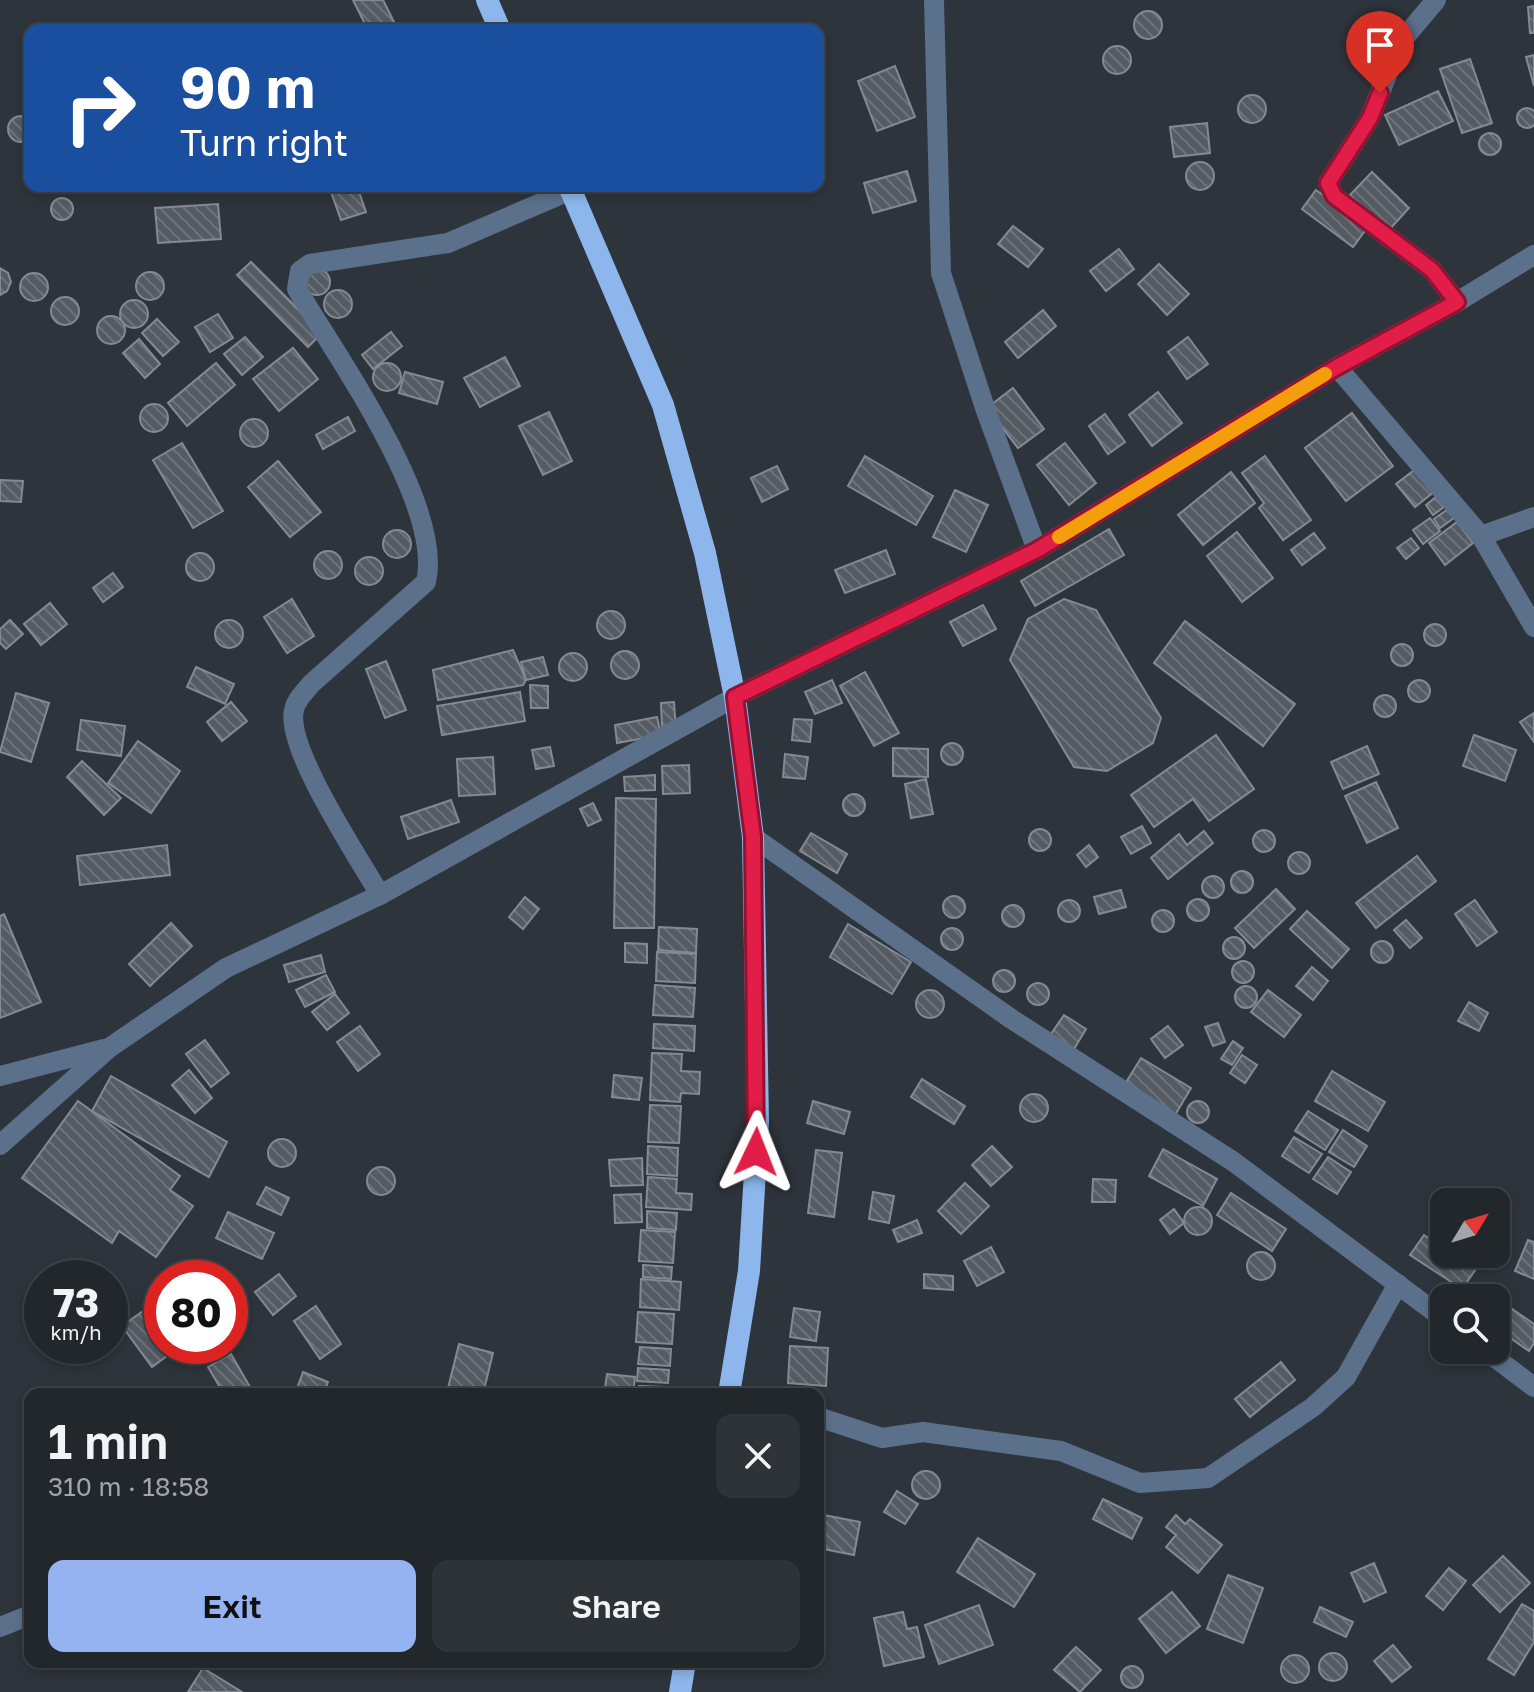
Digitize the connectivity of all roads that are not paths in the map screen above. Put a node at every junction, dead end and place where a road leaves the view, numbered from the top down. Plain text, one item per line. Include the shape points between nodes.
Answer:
1 (487, 0) edge
2 (934, 0) edge
3 (1436, 0) edge
4 (497, 24) edge
5 (561, 192) edge
6 (572, 192) edge
7 (1534, 255) edge
8 (1457, 302) junction
9 (1337, 367) junction
10 (1534, 517) edge
11 (1481, 536) junction
12 (1037, 550) junction
13 (1534, 627) edge
14 (735, 697) junction
15 (753, 837) junction
16 (380, 895) junction
17 (109, 1048) junction
18 (0, 1076) edge
19 (0, 1145) edge
20 (1398, 1284) junction
21 (1430, 1308) edge
22 (1504, 1364) edge
23 (1534, 1387) edge
24 (734, 1388) edge
25 (824, 1419) edge
26 (24, 1617) edge
27 (0, 1627) edge
28 (684, 1668) edge
29 (680, 1692) edge

1 - 4 highway
2 - 12 street via 941,273
3 - 8 street via 1399,44 1370,118 1328,183 1334,196 1432,270
5 - 16 street via 448,243 310,264 300,271 297,289 364,392 400,467 430,564 426,582 311,684 293,712 298,750
6 - 14 highway via 663,405 705,553
7 - 8 street
8 - 9 street
9 - 11 street
9 - 12 street
10 - 11 street
11 - 13 street
12 - 14 street
14 - 15 highway
14 - 16 street
15 - 20 street via 1010,1018 1234,1162
15 - 24 highway via 758,1122 749,1271
16 - 17 street via 226,968
17 - 18 street
17 - 19 street
20 - 21 street
20 - 25 street via 1346,1377 1313,1407 1208,1478 1140,1483 1061,1451 923,1432 882,1438
22 - 23 street
26 - 27 street
28 - 29 highway

